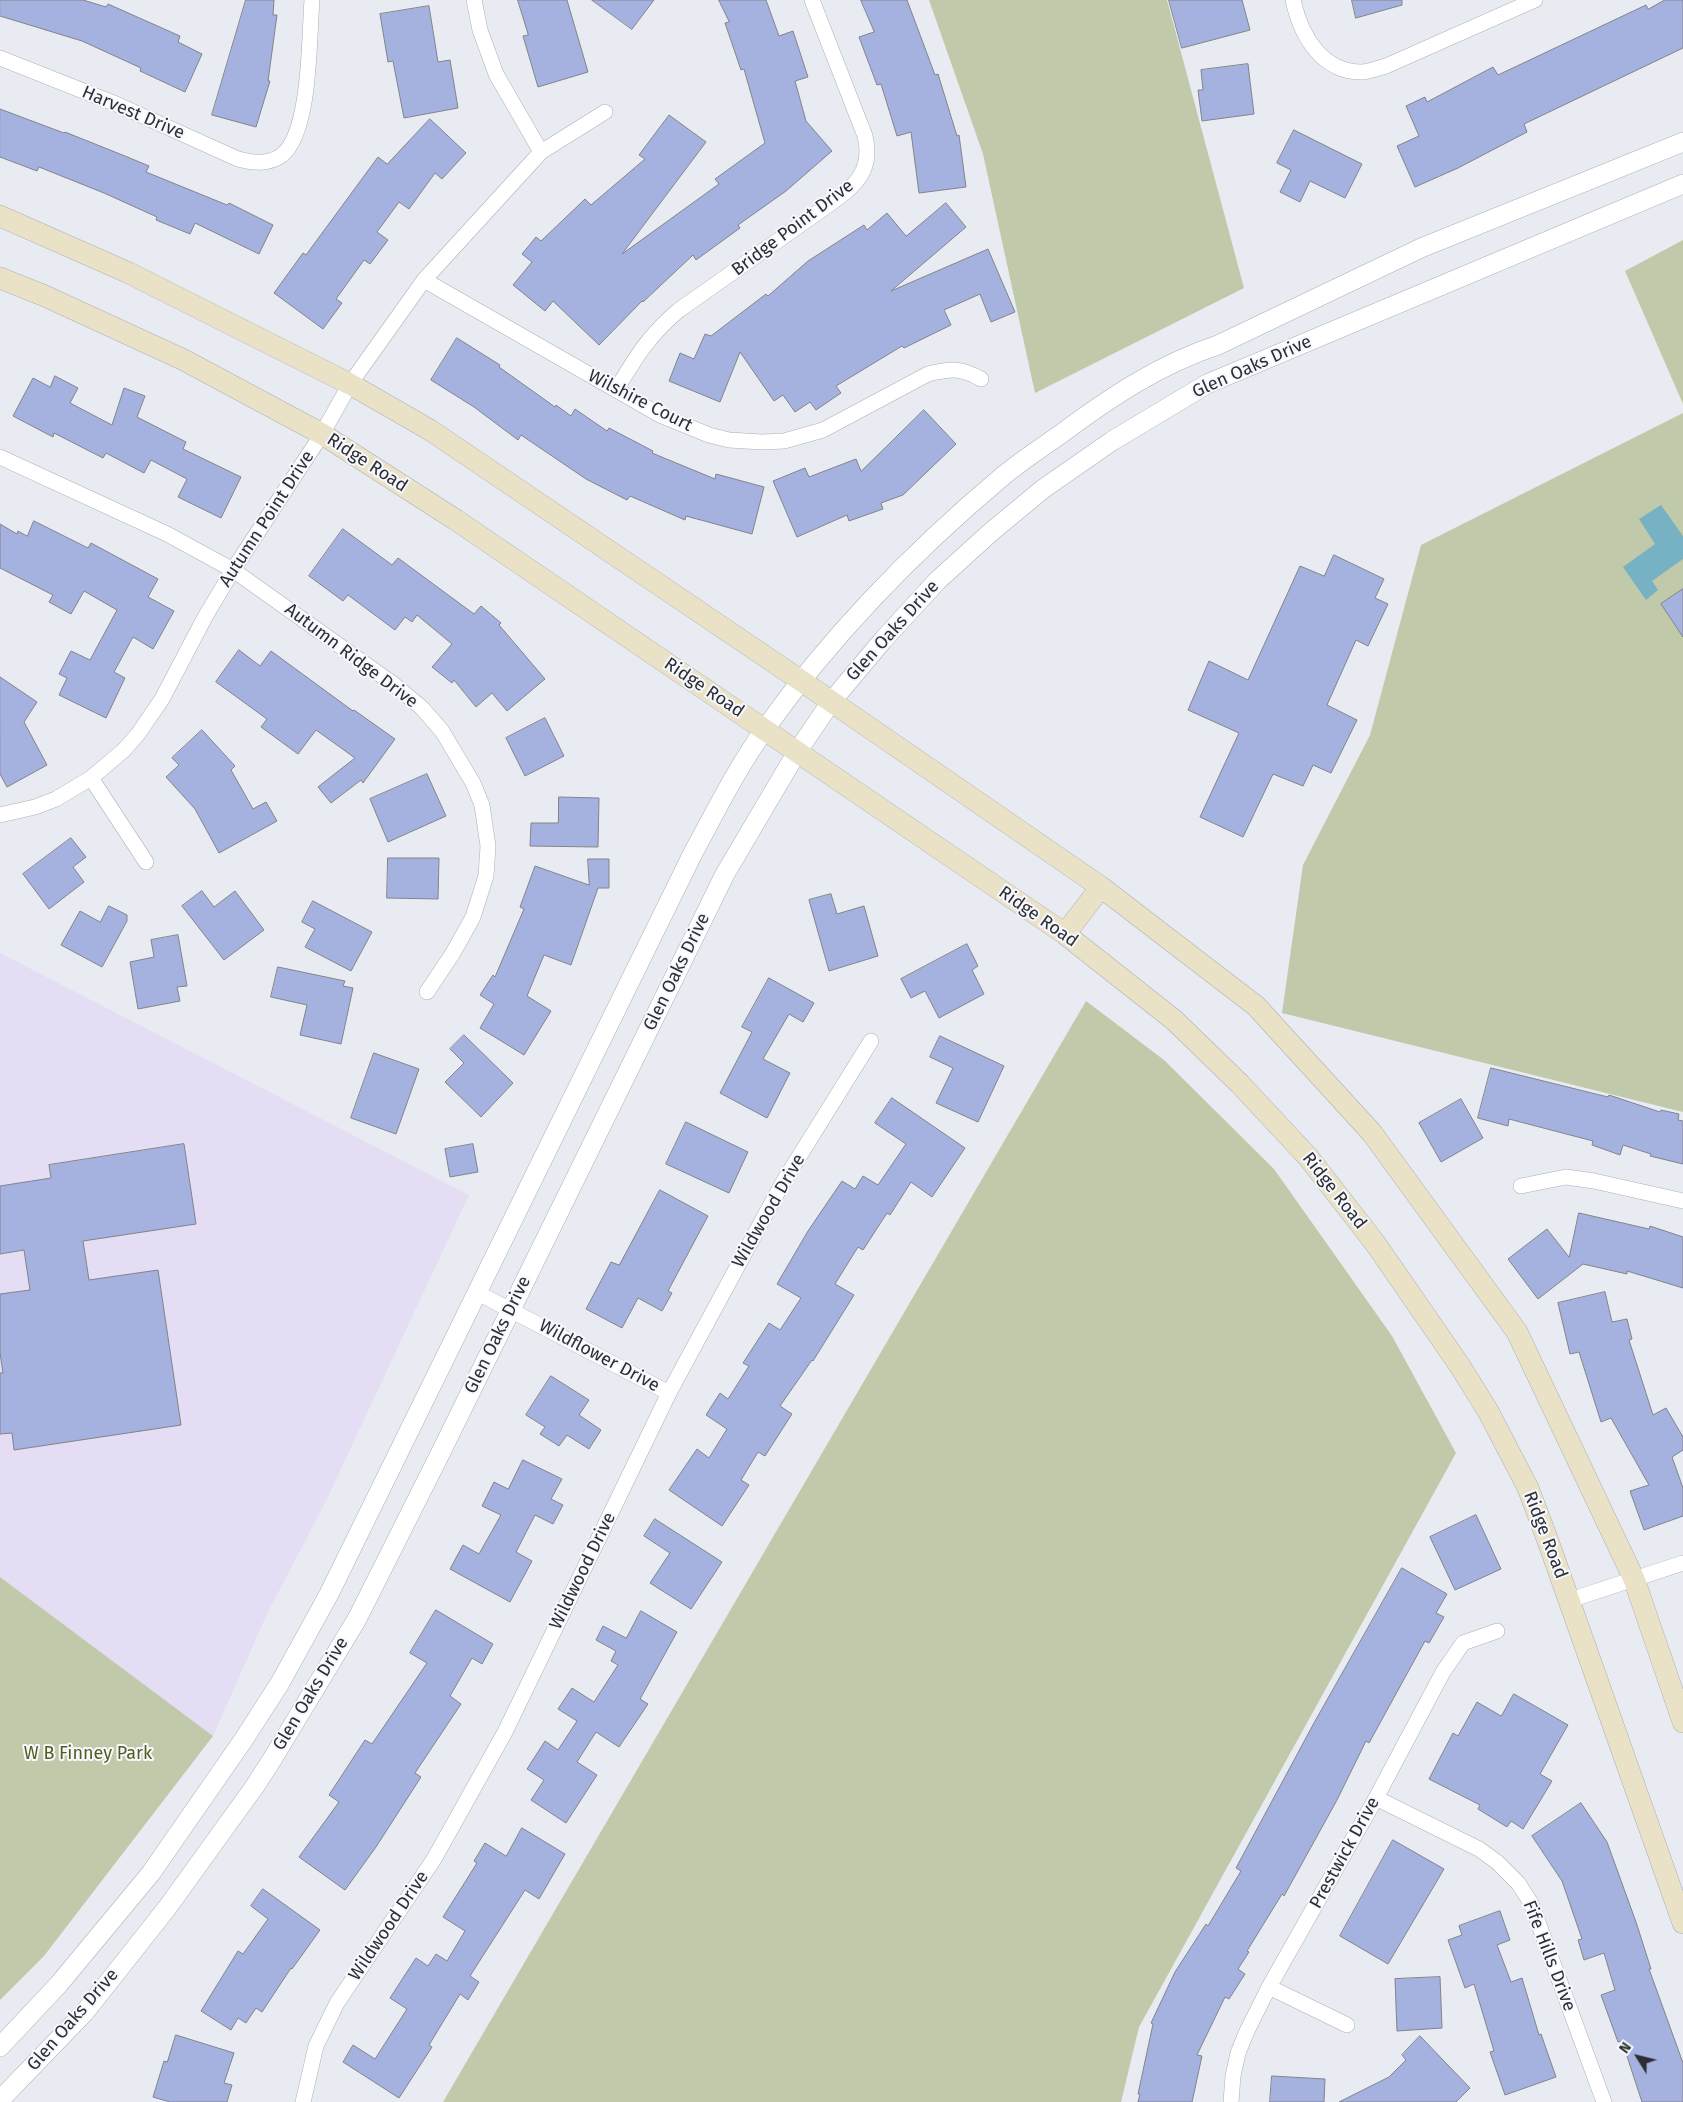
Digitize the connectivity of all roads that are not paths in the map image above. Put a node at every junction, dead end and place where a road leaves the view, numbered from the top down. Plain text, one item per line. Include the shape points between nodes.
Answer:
1 (312, 0) edge
2 (474, 0) edge
3 (812, 0) edge
4 (1293, 0) edge
5 (1534, 0) edge
6 (0, 58) edge
7 (605, 112) dead end
8 (1683, 142) edge
9 (542, 152) junction
10 (1683, 184) edge
11 (0, 216) edge
12 (0, 278) edge
13 (424, 280) junction
14 (1218, 345) junction
15 (1232, 374) junction
16 (981, 380) dead end
17 (350, 384) junction
18 (616, 390) junction
19 (322, 434) junction
20 (0, 457) edge
21 (233, 570) junction
22 (803, 682) junction
23 (831, 702) junction
24 (765, 729) junction
25 (797, 752) junction
26 (92, 778) junction
27 (0, 816) edge
28 (146, 862) dead end
29 (1101, 887) junction
30 (1065, 934) junction
31 (427, 992) dead end
32 (871, 1041) dead end
33 (1521, 1186) dead end
34 (1683, 1201) edge
35 (476, 1292) junction
36 (511, 1310) junction
37 (668, 1393) junction
38 (1683, 1563) edge
39 (1634, 1579) junction
40 (1570, 1600) junction
41 (1497, 1631) dead end
42 (1683, 1722) edge
43 (1376, 1798) junction
44 (1683, 1923) edge
45 (1269, 1987) junction
46 (1347, 2025) dead end
47 (0, 2047) edge
48 (0, 2100) edge
49 (303, 2102) edge
50 (1231, 2102) edge
51 (1604, 2102) edge

1 - 6 street, Harvest Drive via 300,123 288,149 266,162 238,159 116,104
2 - 9 street via 480,30 496,74
3 - 18 street, Bridge Point Drive via 865,136 867,162 861,177 824,208 679,310 647,341
4 - 5 street via 1313,49 1334,66 1366,72
7 - 9 street, Autumn Point Drive
8 - 14 street, Glen Oaks Drive via 1421,248
9 - 13 street, Autumn Point Drive
10 - 15 street, Glen Oaks Drive
11 - 17 main road via 129,273
12 - 19 main road, Ridge Road via 184,360
13 - 17 street, Autumn Point Drive
13 - 18 street, Wilshire Court
14 - 15 street
14 - 22 street, Glen Oaks Drive via 1186,356 1130,386 1004,475 883,588 831,645
15 - 23 street, Glen Oaks Drive via 1208,384 1112,441 1043,489 937,581
16 - 18 street, Wilshire Court via 960,369 928,374 823,430 784,441 762,442 709,435 660,415
17 - 19 street, Autumn Point Drive
17 - 22 main road via 430,430
19 - 21 street, Autumn Point Drive
19 - 24 main road, Ridge Road via 456,520
20 - 21 street, Autumn Ridge Drive via 167,534
21 - 26 street, Autumn Point Drive via 162,699 124,750
21 - 31 street, Autumn Ridge Drive via 392,682 422,708 447,738 473,783 482,805 488,846 486,876 473,917 454,953
22 - 23 main road
22 - 24 street, Glen Oaks Drive
23 - 25 street, Glen Oaks Drive
23 - 29 main road
24 - 25 main road, Ridge Road
24 - 35 street, Glen Oaks Drive via 735,777 661,915
25 - 30 main road, Ridge Road
25 - 36 street, Glen Oaks Drive via 725,874
26 - 27 street, Autumn Point Drive via 56,799
26 - 28 street
29 - 30 main road
29 - 39 main road via 1256,1006 1372,1133 1517,1332
30 - 40 main road, Ridge Road via 1174,1020 1308,1157 1340,1197 1460,1366 1488,1411 1528,1488
32 - 37 street, Wildwood Drive via 782,1184
33 - 34 street via 1566,1178
35 - 36 street, Wildflower Drive
35 - 47 street, Glen Oaks Drive via 328,1594 280,1683 151,1873 58,1984
36 - 37 street, Wildflower Drive
36 - 48 street, Glen Oaks Drive via 357,1619 256,1786 167,1908 84,2013
37 - 49 street, Wildwood Drive via 505,1732 434,1859 337,2003 316,2046
38 - 39 street
39 - 40 street
39 - 42 main road
40 - 44 main road, Ridge Road
41 - 43 street, Prestwick Drive via 1463,1643 1443,1672
43 - 45 street, Prestwick Drive
43 - 51 street, Fife Hills Drive via 1479,1848 1518,1883 1531,1903
45 - 46 street
45 - 50 street, Prestwick Drive via 1238,2054

